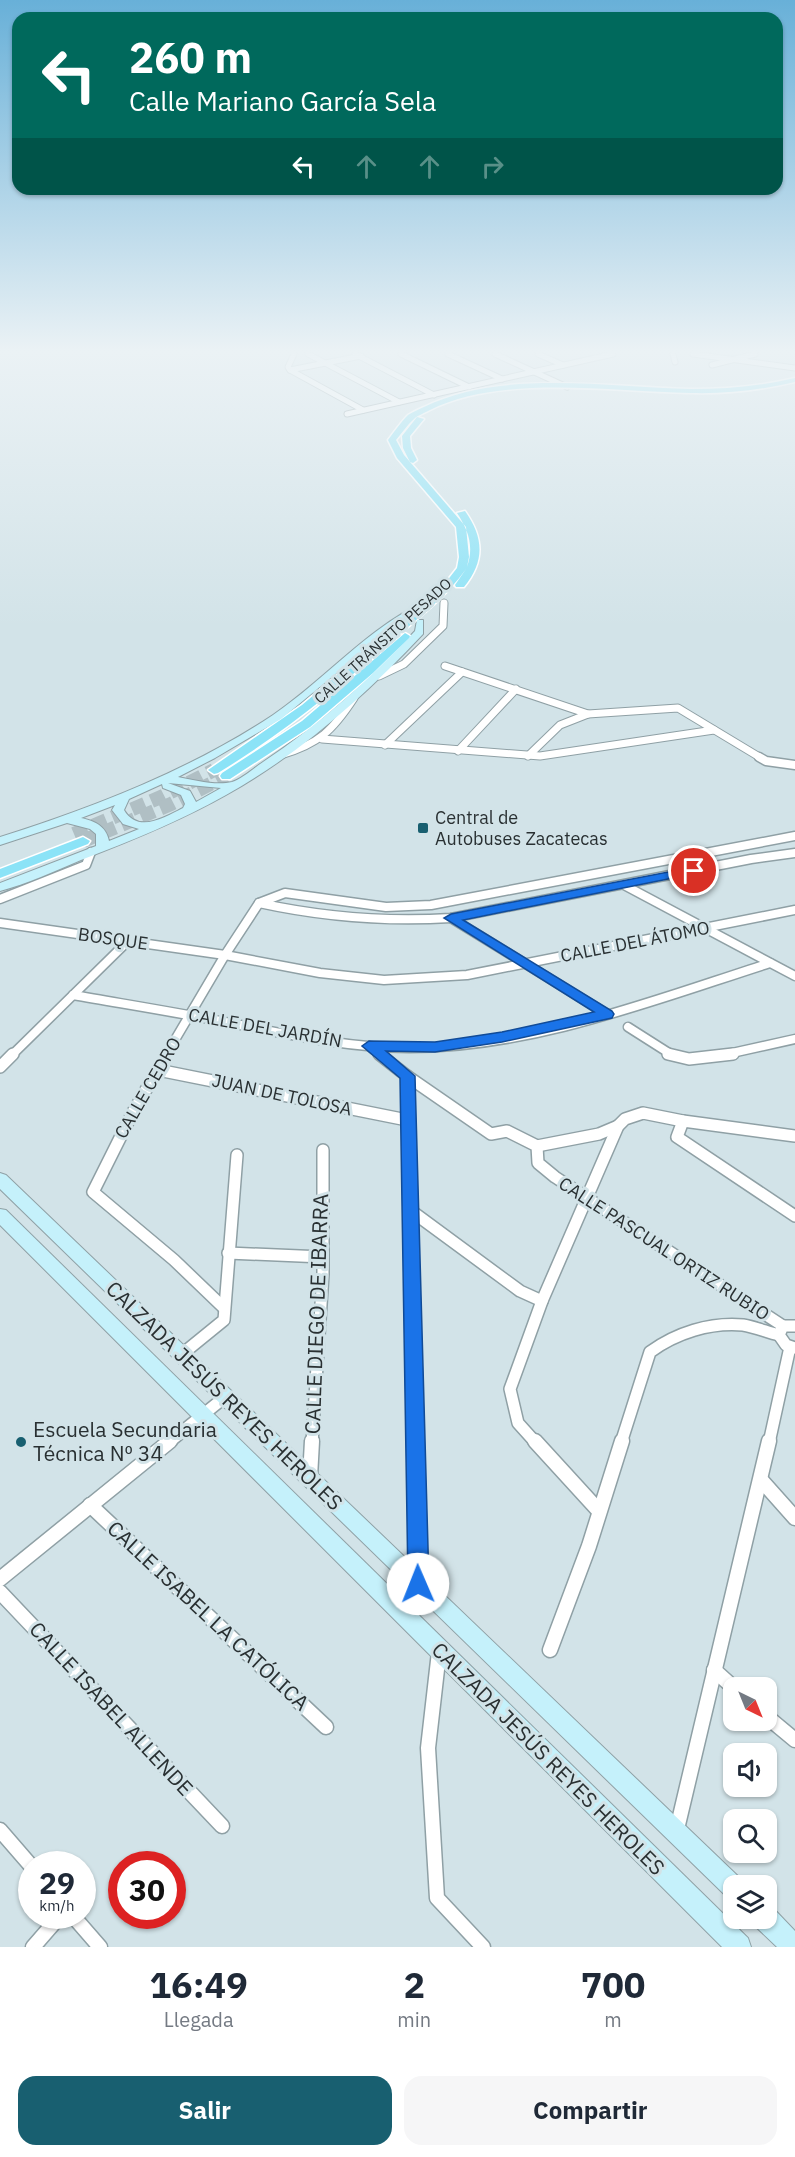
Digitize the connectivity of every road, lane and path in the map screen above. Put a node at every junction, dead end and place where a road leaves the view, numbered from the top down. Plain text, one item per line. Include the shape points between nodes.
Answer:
1 (394, 445) edge
2 (406, 445) edge
3 (429, 603) junction
4 (444, 603) junction
5 (420, 622) junction
6 (445, 666) dead end
7 (462, 672) junction
8 (379, 676) junction
9 (516, 689) junction
10 (354, 698) junction
11 (588, 714) junction
12 (714, 730) junction
13 (322, 739) junction
14 (385, 746) junction
15 (458, 751) junction
16 (281, 755) junction
17 (528, 756) junction
18 (795, 765) edge
19 (214, 770) tunnel mouth
20 (165, 779) junction
21 (230, 781) junction
22 (150, 786) junction
23 (124, 798) junction
24 (188, 810) junction
25 (68, 820) junction
26 (153, 826) junction
27 (795, 836) edge
28 (1, 840) edge
29 (88, 843) junction
30 (795, 854) edge
31 (0, 863) edge
32 (649, 864) junction
33 (0, 874) edge
34 (659, 878) junction
35 (624, 885) junction
36 (0, 887) edge
37 (0, 899) edge
38 (259, 903) junction
39 (795, 910) edge
40 (451, 918) junction
41 (0, 923) edge
42 (702, 928) junction
43 (128, 941) junction
44 (225, 956) junction
45 (770, 963) junction
46 (524, 964) junction
47 (795, 976) edge
48 (73, 995) junction
49 (607, 1014) junction
50 (190, 1015) junction
51 (628, 1027) dead end
52 (792, 1041) edge
53 (369, 1046) junction
54 (0, 1067) edge
55 (158, 1070) junction
56 (407, 1076) junction
57 (407, 1120) junction
58 (683, 1122) junction
59 (618, 1126) junction
60 (795, 1136) edge
61 (537, 1146) junction
62 (323, 1150) dead end
63 (237, 1155) dead end
64 (0, 1179) edge
65 (588, 1197) junction
66 (410, 1210) junction
67 (0, 1215) edge
68 (795, 1216) edge
69 (228, 1253) junction
70 (323, 1257) junction
71 (542, 1301) junction
72 (224, 1308) junction
73 (786, 1329) edge
74 (793, 1347) edge
75 (181, 1355) junction
76 (225, 1397) junction
77 (201, 1416) junction
78 (310, 1478) junction
79 (761, 1480) junction
80 (90, 1505) junction
81 (599, 1511) junction
82 (795, 1518) edge
83 (0, 1579) edge
84 (418, 1584) junction
85 (0, 1592) edge
86 (439, 1650) junction
87 (550, 1650) dead end
88 (714, 1670) junction
89 (723, 1678) edge
90 (777, 1725) edge
91 (326, 1727) dead end
92 (795, 1740) edge
93 (222, 1826) dead end
94 (0, 1830) edge
95 (676, 1832) junction
96 (18, 1851) edge
97 (723, 1877) edge
98 (49, 1929) edge
99 (84, 1929) edge
100 (776, 1929) edge
101 (33, 1947) edge
102 (100, 1947) edge
103 (483, 1947) edge
104 (739, 1947) edge
105 (794, 1947) edge

1 - 3 main road, CALLE TRÁNSITO PESADO via 461,527 462,568
2 - 4 main road, CALLE TRÁNSITO PESADO via 409,454 464,516 475,535 477,550 469,575
3 - 19 main road, CALLE TRÁNSITO PESADO via 293,720
3 - 20 street via 397,619 278,716
4 - 5 main road, CALLE TRÁNSITO PESADO
4 - 8 street via 443,626 404,664
5 - 8 street via 420,632
5 - 21 main road, CALLE TRÁNSITO PESADO via 306,724
6 - 7 street
7 - 9 street
7 - 14 street
8 - 10 street
9 - 11 street
9 - 15 street
10 - 13 street
10 - 16 street
11 - 12 street via 678,708
11 - 17 street via 568,718 556,726
12 - 17 street
12 - 18 street via 766,760
13 - 14 street
13 - 16 street
14 - 15 street
15 - 17 street
16 - 21 street
20 - 21 street via 206,785
20 - 22 street
21 - 24 street
22 - 23 street
22 - 24 street via 186,793 191,804
23 - 25 street
23 - 26 street via 118,810 120,816 133,824
24 - 26 street
25 - 28 street
25 - 29 street via 93,825 101,831 104,838
26 - 29 street
27 - 32 street
29 - 31 main road
29 - 33 main road
29 - 36 street
29 - 37 street via 86,865
30 - 34 street
32 - 34 street
32 - 38 street via 430,905 386,907 285,893
34 - 35 street
35 - 40 street
35 - 42 street
38 - 40 street via 372,920
38 - 44 street, CALLE CEDRO
39 - 42 street, CALLE DEL ÁTOMO
40 - 46 street
41 - 43 street, BOSQUE
42 - 45 street
42 - 46 street, CALLE DEL ÁTOMO
43 - 44 street, BOSQUE
43 - 48 street
44 - 46 street, CALLE DEL ÁTOMO via 384,980 467,975
44 - 50 street, CALLE CEDRO
45 - 47 street
45 - 49 street, CALLE DEL JARDÍN
46 - 49 street
48 - 50 street, CALLE DEL JARDÍN
48 - 54 street
49 - 53 street, CALLE DEL JARDÍN via 435,1047
50 - 53 street, CALLE DEL JARDÍN
50 - 55 street, CALLE CEDRO
51 - 52 street via 665,1053 682,1058
53 - 56 street
55 - 57 street, JUAN DE TOLOSA
55 - 72 street, CALLE CEDRO via 118,1138 93,1192
56 - 57 street
56 - 61 street via 492,1134 507,1131
57 - 66 street
58 - 59 street via 643,1113
58 - 60 street
58 - 68 street via 677,1137
59 - 61 street via 599,1134
59 - 65 street
61 - 65 street, CALLE PASCUAL ORTIZ RUBIO via 538,1163 556,1180
62 - 70 street, CALLE DIEGO DE IBARRA
63 - 69 street
64 - 75 street, CALZADA JESÚS REYES HEROLES
65 - 71 street
65 - 73 street, CALLE PASCUAL ORTIZ RUBIO
66 - 71 street via 520,1291
66 - 84 street
67 - 77 street, CALZADA JESÚS REYES HEROLES
69 - 70 street
69 - 72 street
70 - 78 street, CALLE DIEGO DE IBARRA
71 - 81 street via 510,1389 518,1423
72 - 75 street via 224,1320
73 - 74 street, CALLE PASCUAL ORTIZ RUBIO via 782,1342
73 - 81 street via 739,1325 694,1329 662,1342 650,1352
74 - 79 street
75 - 76 street, CALZADA JESÚS REYES HEROLES
76 - 77 street
76 - 78 street, CALZADA JESÚS REYES HEROLES
77 - 80 street
77 - 86 street, CALZADA JESÚS REYES HEROLES
78 - 84 street, CALZADA JESÚS REYES HEROLES
79 - 82 street
79 - 88 street
80 - 83 street
80 - 91 street, CALLE ISABEL LA CATÓLICA
81 - 87 street
84 - 95 street, CALZADA JESÚS REYES HEROLES
85 - 93 street, CALLE ISABEL ALLENDE
86 - 103 street via 428,1748 437,1898
86 - 104 street, CALZADA JESÚS REYES HEROLES
88 - 89 street
88 - 95 street
90 - 92 street
94 - 96 street
95 - 97 street, CALZADA JESÚS REYES HEROLES
98 - 101 street
99 - 102 street
100 - 105 street

